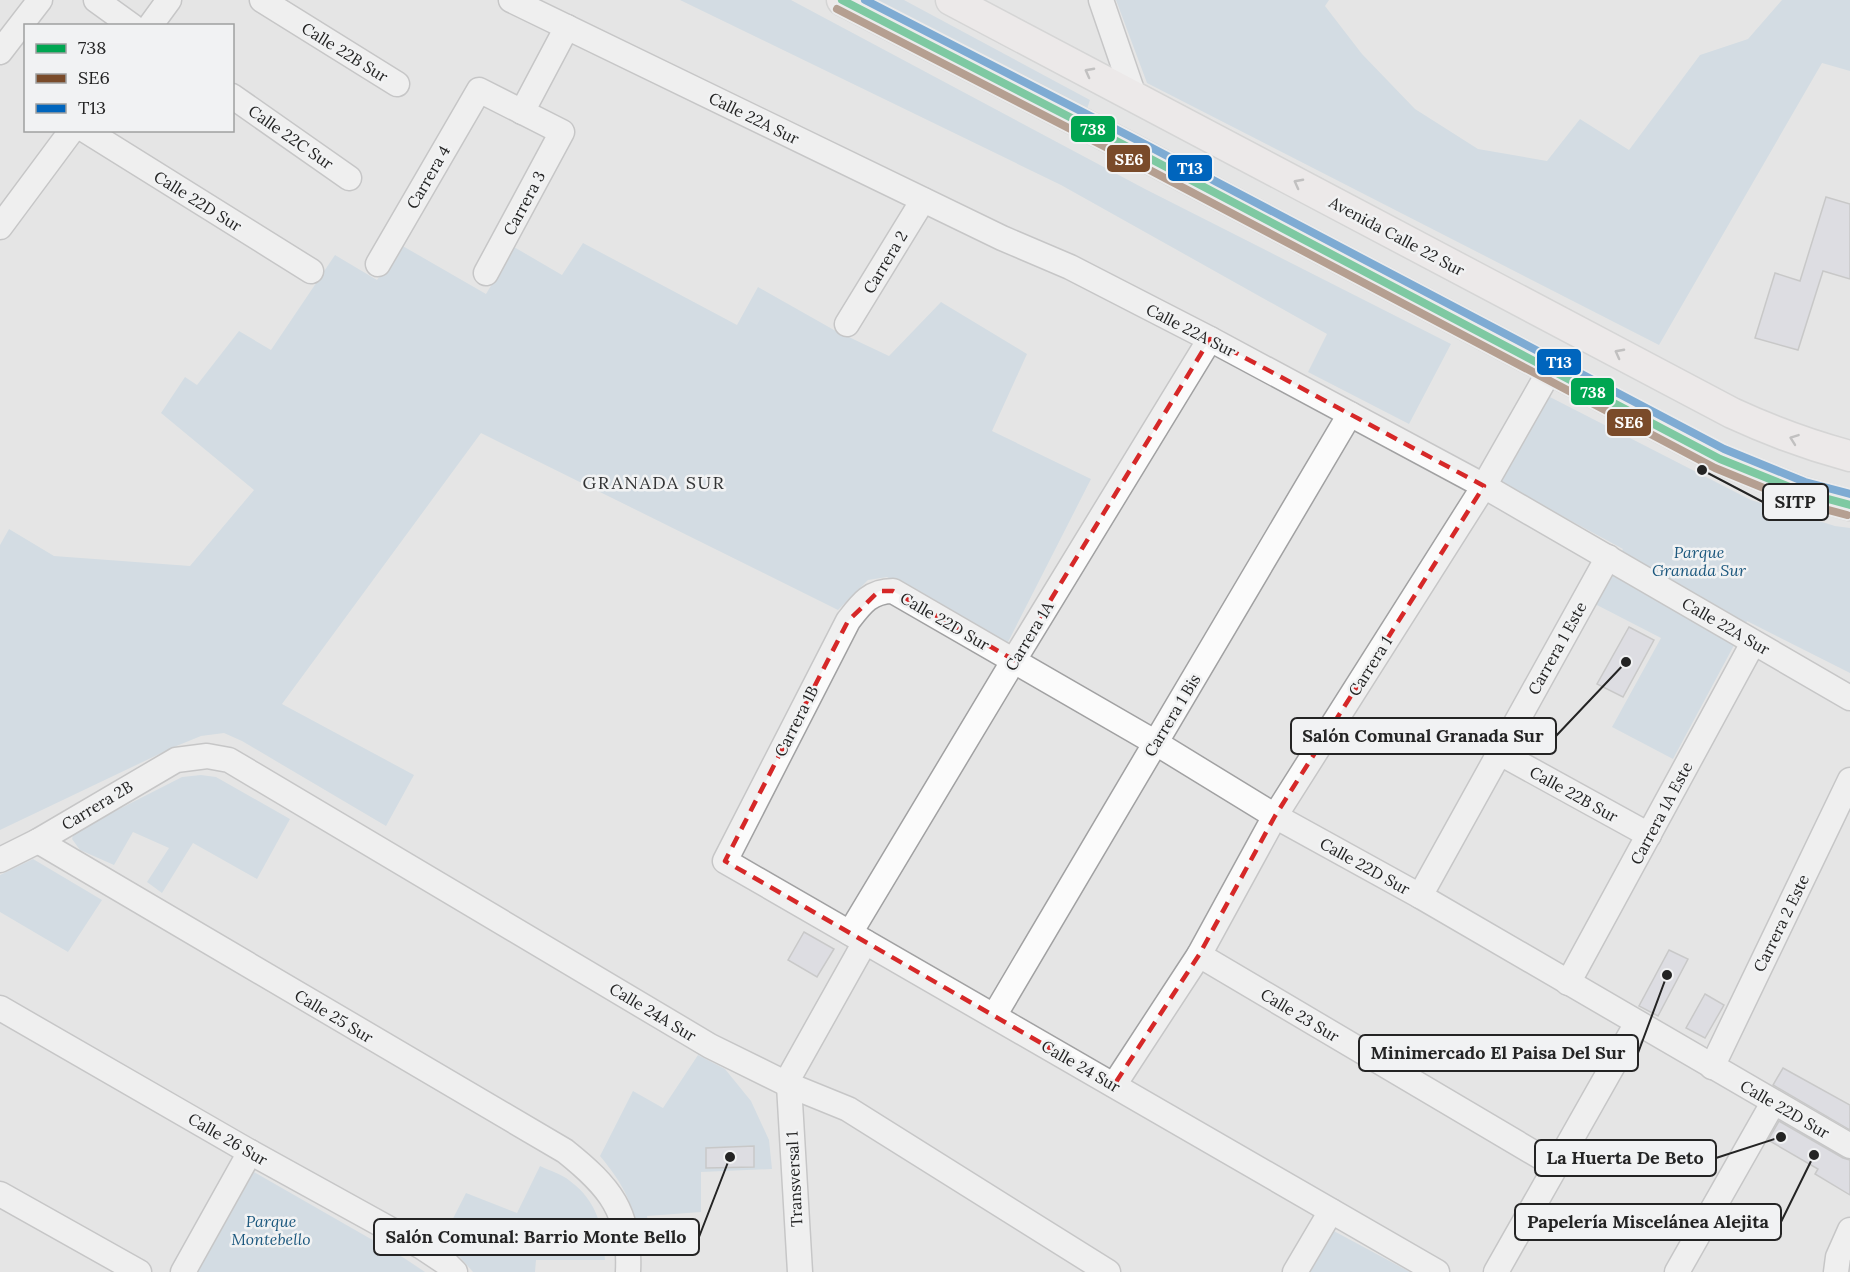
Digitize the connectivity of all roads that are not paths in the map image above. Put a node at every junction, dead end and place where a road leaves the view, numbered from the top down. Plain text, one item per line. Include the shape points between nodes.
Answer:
1 (40, 0) edge
2 (96, 0) edge
3 (169, 0) edge
4 (262, 0) edge
5 (511, 0) edge
6 (842, 0) edge
7 (951, 0) edge
8 (1101, 0) edge
9 (129, 24) edge
10 (151, 24) edge
11 (567, 27) junction
12 (0, 52) edge
13 (397, 84) dead end
14 (1134, 96) junction
15 (234, 97) edge
16 (522, 112) junction
17 (71, 132) edge
18 (88, 132) edge
19 (349, 178) dead end
20 (923, 200) junction
21 (0, 227) edge
22 (378, 264) dead end
23 (311, 271) dead end
24 (486, 273) dead end
25 (847, 324) dead end
26 (1210, 339) junction
27 (1550, 370) junction
28 (1350, 414) junction
29 (1850, 456) edge
30 (1484, 486) junction
31 (1850, 505) edge
32 (1608, 557) junction
33 (879, 591) joint
34 (1753, 643) junction
35 (1014, 660) junction
36 (1850, 698) edge
37 (1156, 743) junction
38 (1500, 753) junction
39 (196, 757) joint
40 (1850, 780) edge
41 (1275, 816) junction
42 (1649, 835) junction
43 (38, 841) junction
44 (0, 860) edge
45 (725, 861) joint
46 (1420, 896) junction
47 (858, 938) junction
48 (1199, 955) junction
49 (1568, 983) junction
50 (0, 1008) edge
51 (994, 1016) junction
52 (1637, 1023) junction
53 (1712, 1067) junction
54 (789, 1085) junction
55 (1114, 1085) junction
56 (1773, 1103) junction
57 (1850, 1146) edge
58 (250, 1152) junction
59 (1556, 1166) junction
60 (0, 1194) edge
61 (1331, 1211) junction
62 (1850, 1230) edge
63 (139, 1272) edge
64 (183, 1272) edge
65 (455, 1272) edge
66 (628, 1272) edge
67 (800, 1272) edge
68 (1108, 1272) edge
69 (1295, 1272) edge
70 (1437, 1272) edge
71 (1496, 1272) edge
72 (1677, 1272) edge
73 (1836, 1272) edge

1 - 12 street
2 - 9 street
3 - 10 street
4 - 13 street, Calle 22B Sur
5 - 11 street, Calle 22A Sur
6 - 27 main road
14 -> 7 main road, Avenida Calle 22 Sur
8 - 14 street
11 - 16 street
11 - 20 street, Calle 22A Sur
29 -> 14 main road, Avenida Calle 22 Sur via 1812,446 1732,413
15 - 19 street, Calle 22C Sur
16 - 22 street, Carrera 4 via 479,90
16 - 24 street, Carrera 3 via 562,132
17 - 21 street
18 - 23 street, Calle 22D Sur
20 - 25 street, Carrera 2
20 - 26 street, Calle 22A Sur via 1070,267
26 - 28 street, Calle 22A Sur
26 - 35 street, Carrera 1A
27 - 30 street, Carrera 1
27 - 31 main road via 1720,459 1802,492
28 - 30 street, Calle 22A Sur
28 - 37 street, Carrera 1 Bis
30 - 32 street, Calle 22A Sur
30 - 41 street, Carrera 1
32 - 34 street, Calle 22A Sur
32 - 38 street, Carrera 1 Este
33 - 35 street, Calle 22D Sur via 893,591
33 - 45 street, Carrera 1B via 860,604 848,621
34 - 36 street, Calle 22A Sur
34 - 42 street, Carrera 1A Este
35 - 37 street, Calle 22D Sur
35 - 47 street, Carrera 1A
37 - 41 street, Calle 22D Sur
37 - 51 street, Carrera 1 Bis
38 - 42 street, Calle 22B Sur
38 - 46 street, Carrera 1 Este
39 - 43 street, Carrera 2B via 169,763
39 - 54 street, Calle 24A Sur via 218,757 238,765 710,1046
40 - 53 street, Carrera 2 Este
41 - 46 street, Calle 22D Sur
41 - 48 street, Carrera 1
42 - 49 street, Carrera 1A Este
43 - 44 street, Carrera 2B
43 - 66 street, Calle 25 Sur via 565,1151 618,1207 625,1224
45 - 47 street, Calle 24 Sur
46 - 49 street, Calle 22D Sur
47 - 51 street, Calle 24 Sur
47 - 54 street, Carrera 1A
48 - 55 street, Carrera 1
48 - 59 street, Calle 23 Sur
49 - 52 street, Calle 22D Sur
50 - 58 street, Calle 26 Sur
51 - 55 street, Calle 24 Sur
52 - 53 street, Calle 22D Sur
52 - 59 street
53 - 56 street, Calle 22D Sur
54 - 67 street, Transversal 1
54 - 68 street, Calle 24A Sur via 848,1109
55 - 61 street, Calle 24 Sur
56 - 57 street, Calle 22D Sur
56 - 72 street
58 - 64 street
58 - 65 street, Calle 26 Sur via 422,1247
59 - 71 street
60 - 63 street
61 - 69 street
61 - 70 street, Calle 24 Sur
62 - 73 street

